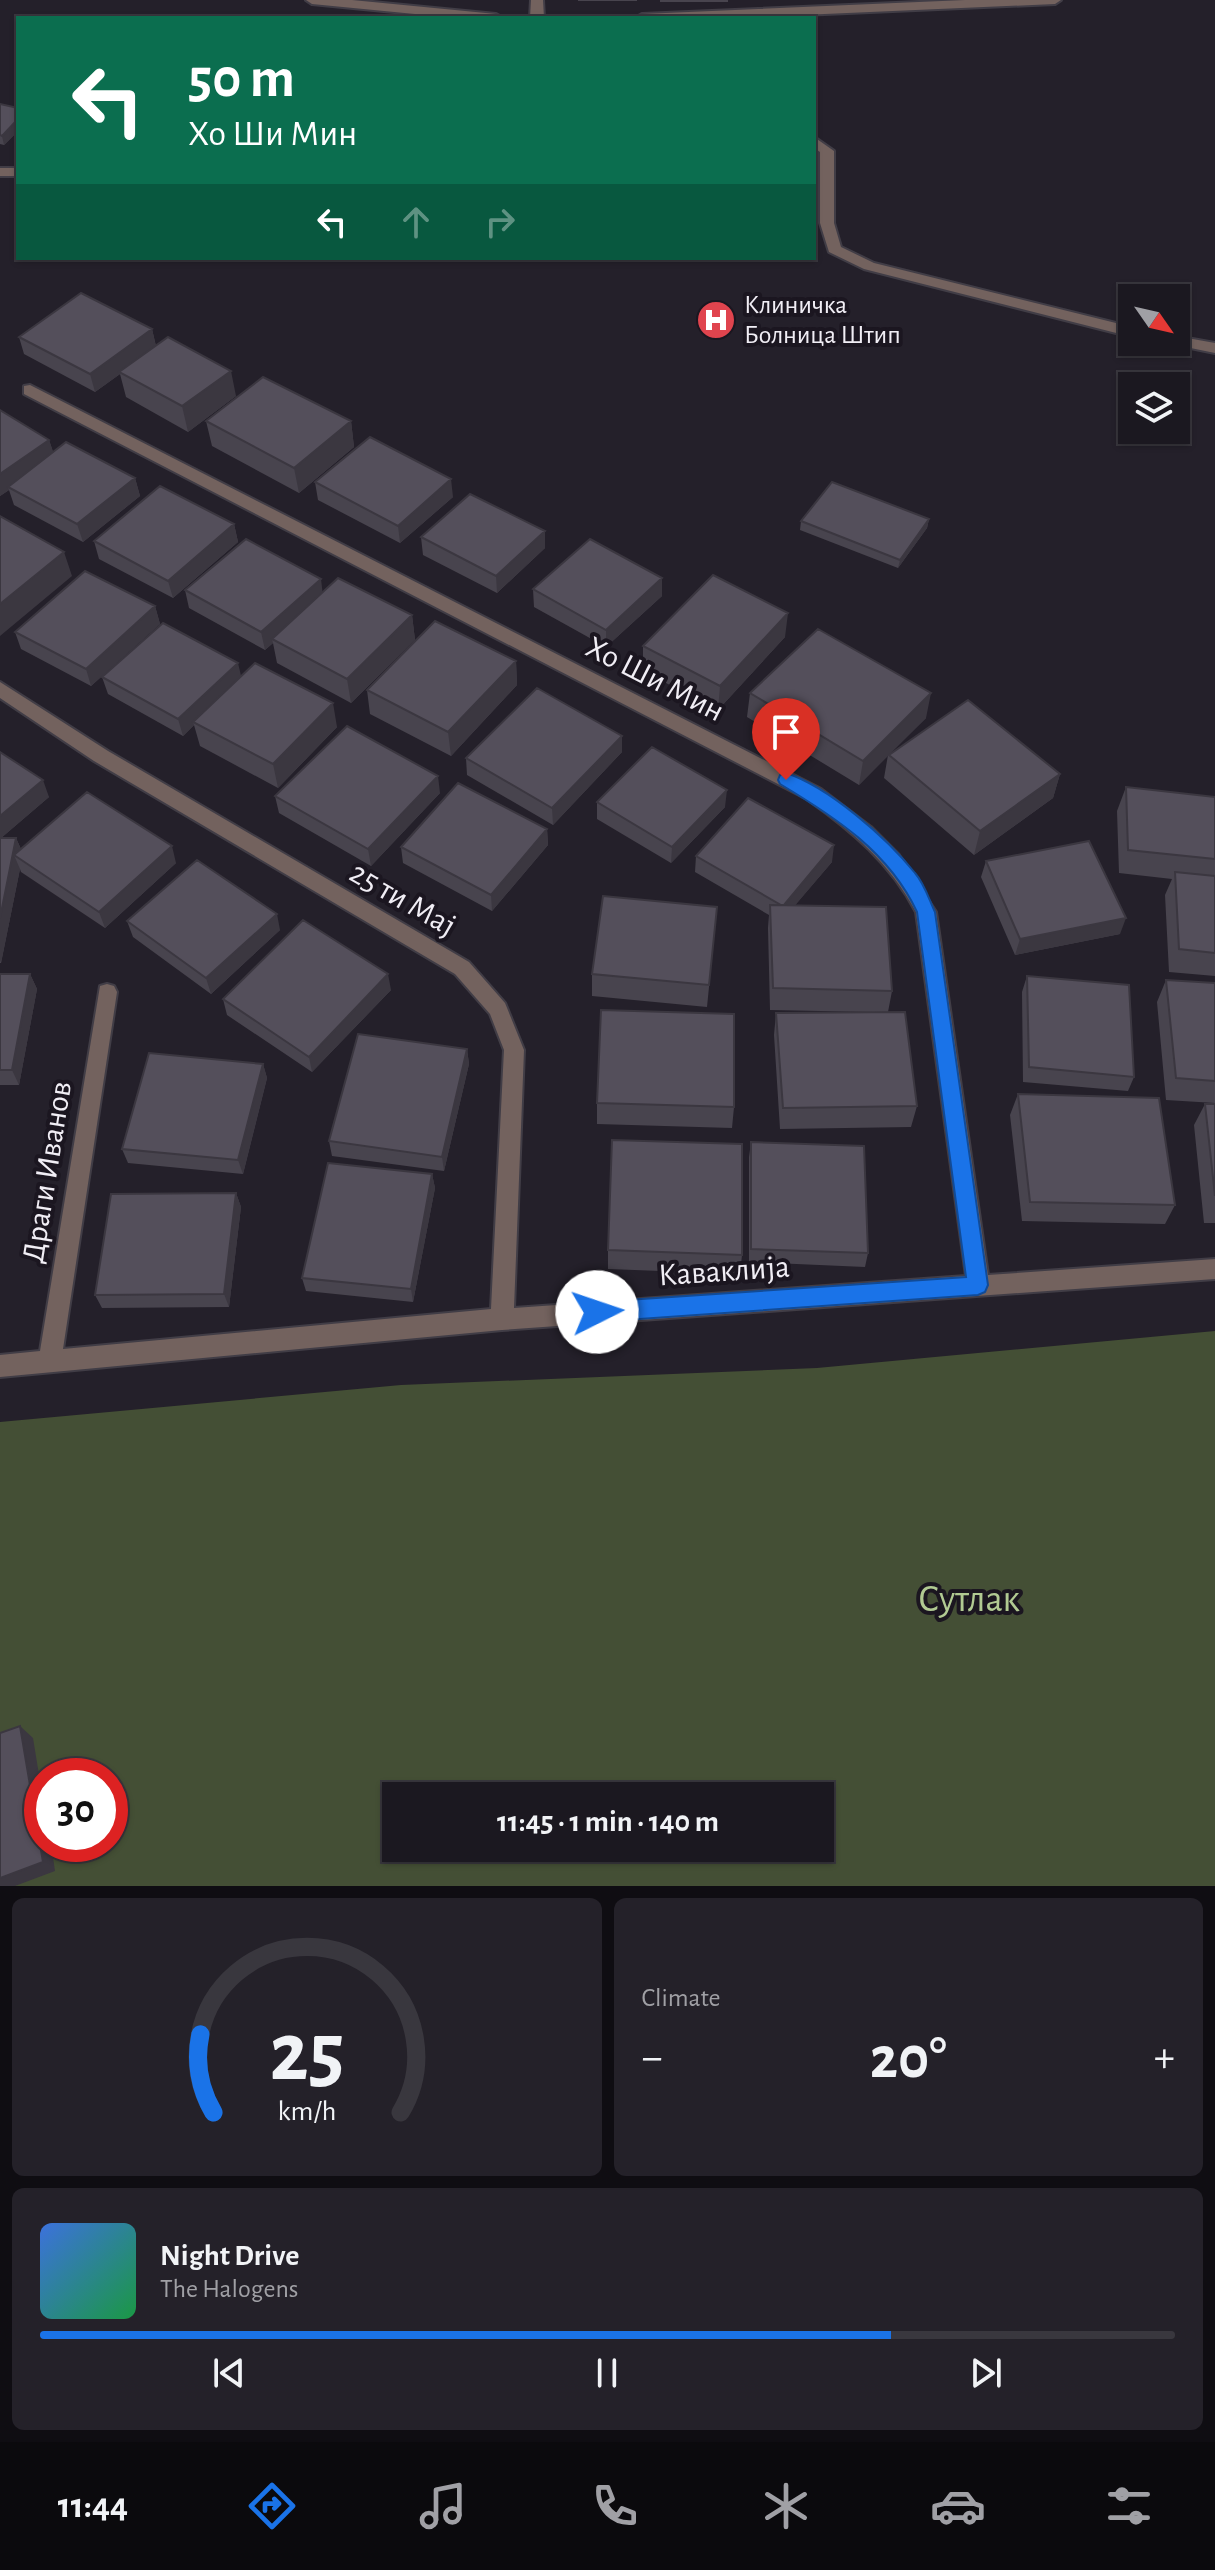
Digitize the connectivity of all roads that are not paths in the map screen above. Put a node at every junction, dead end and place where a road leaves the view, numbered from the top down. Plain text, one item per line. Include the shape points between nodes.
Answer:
1 (312, 0) edge
2 (1055, 0) edge
3 (476, 16) edge
4 (688, 16) edge
5 (816, 143) edge
6 (1118, 328) edge
7 (1190, 344) edge
8 (1215, 348) edge
9 (30, 390) dead end
10 (0, 689) edge
11 (107, 992) dead end
12 (1215, 1269) edge
13 (978, 1285) junction
14 (502, 1319) junction
15 (50, 1362) junction
16 (0, 1366) edge

1 - 3 street
2 - 4 street
5 - 6 street via 827,151 827,223 834,249 869,266
7 - 8 street
9 - 13 street, Хо Ши Мин via 814,794 876,842 911,880 926,912
10 - 14 street, 25 ти Мај via 101,756 462,968 498,1009 514,1050
11 - 15 street, Драги Иванов
12 - 13 street, Каваклија
13 - 14 street, Каваклија
14 - 15 street, Каваклија
15 - 16 street, Каваклија

